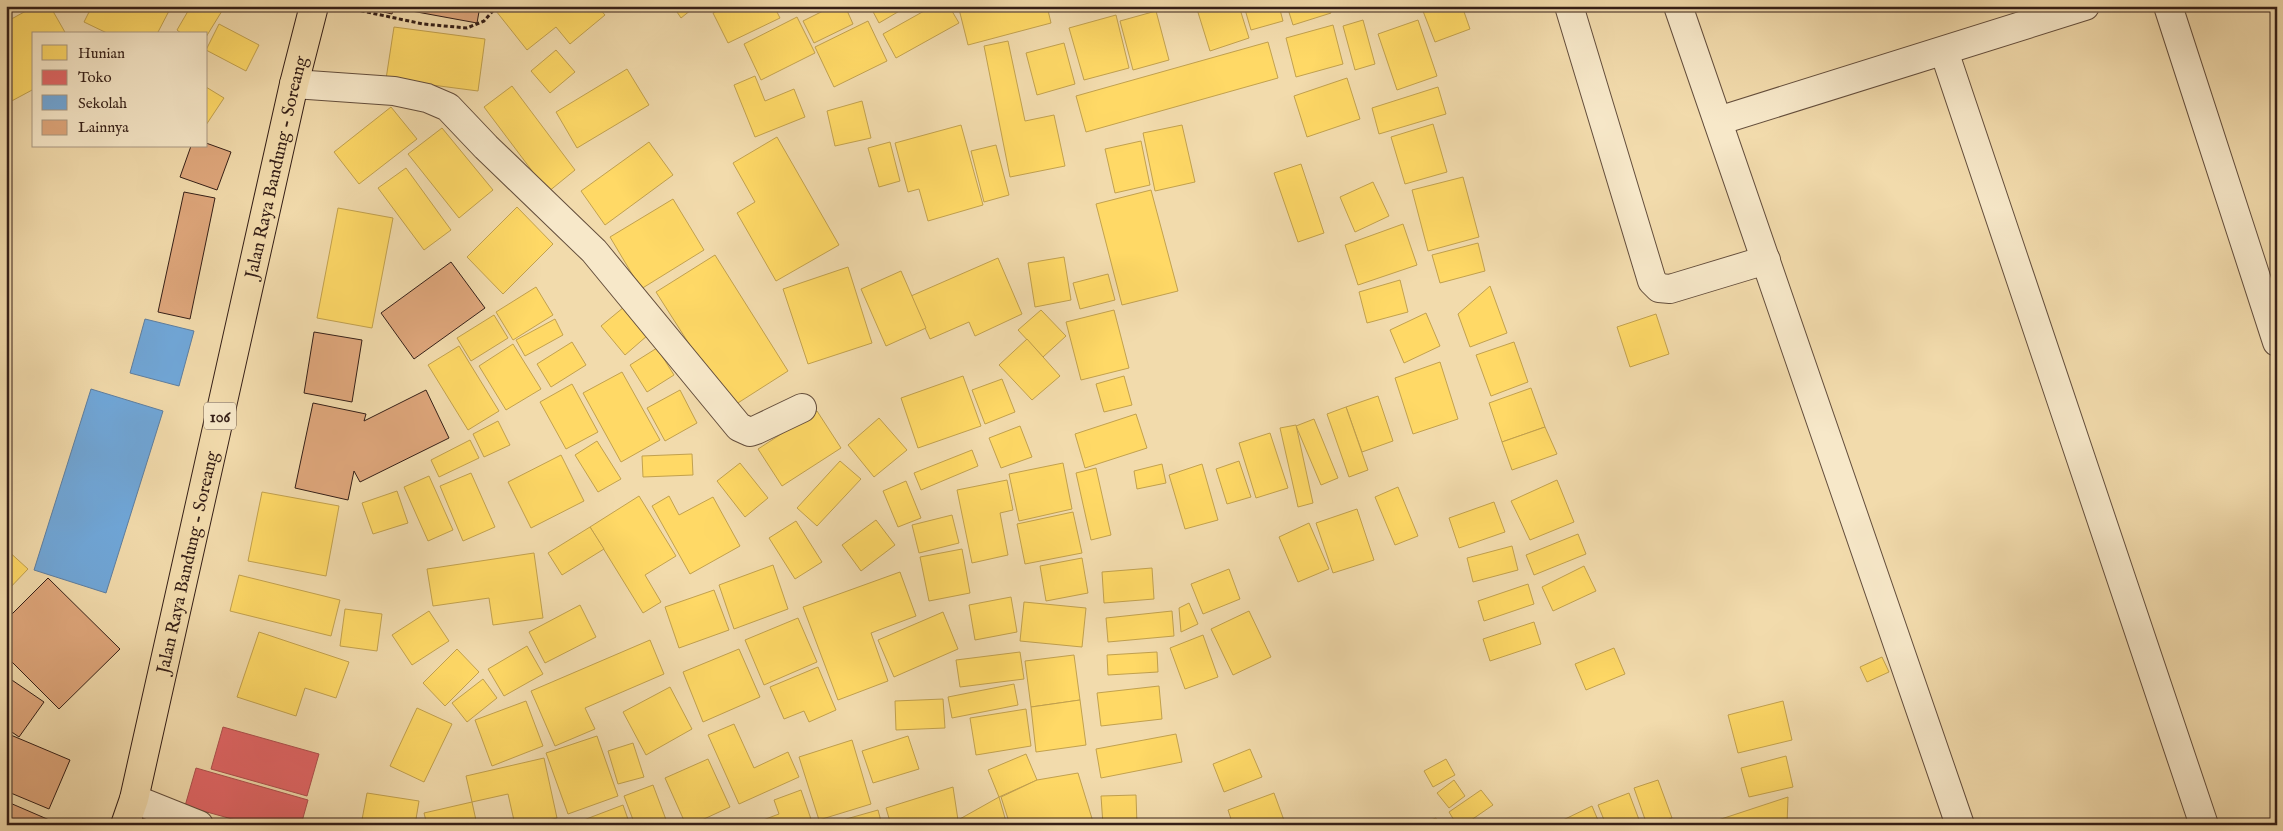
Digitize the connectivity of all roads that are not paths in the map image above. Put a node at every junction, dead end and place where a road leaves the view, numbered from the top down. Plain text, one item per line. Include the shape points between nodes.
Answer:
1 (314, 6) edge
2 (1569, 6) edge
3 (1678, 6) edge
4 (2086, 6) edge
5 (2168, 6) edge
6 (1944, 50) junction
7 (294, 84) junction
8 (1718, 121) junction
9 (1766, 260) junction
10 (2277, 342) edge
11 (802, 408) dead end
12 (134, 799) junction
13 (125, 825) edge
14 (199, 825) edge
15 (1960, 825) edge
16 (2204, 825) edge

1 - 7 main road, Jalan Raya Bandung - Soreang / 106
2 - 9 street via 1652,280 1659,288 1670,289
3 - 8 street
4 - 6 street
5 - 10 street
6 - 8 street
6 - 16 street
7 - 11 street via 394,91 427,98 448,108 594,251 739,427 750,432
7 - 12 main road, Jalan Raya Bandung - Soreang / 106
8 - 9 street
9 - 15 street
12 - 13 main road, Jalan Raya Bandung - Soreang / 106
12 - 14 street

